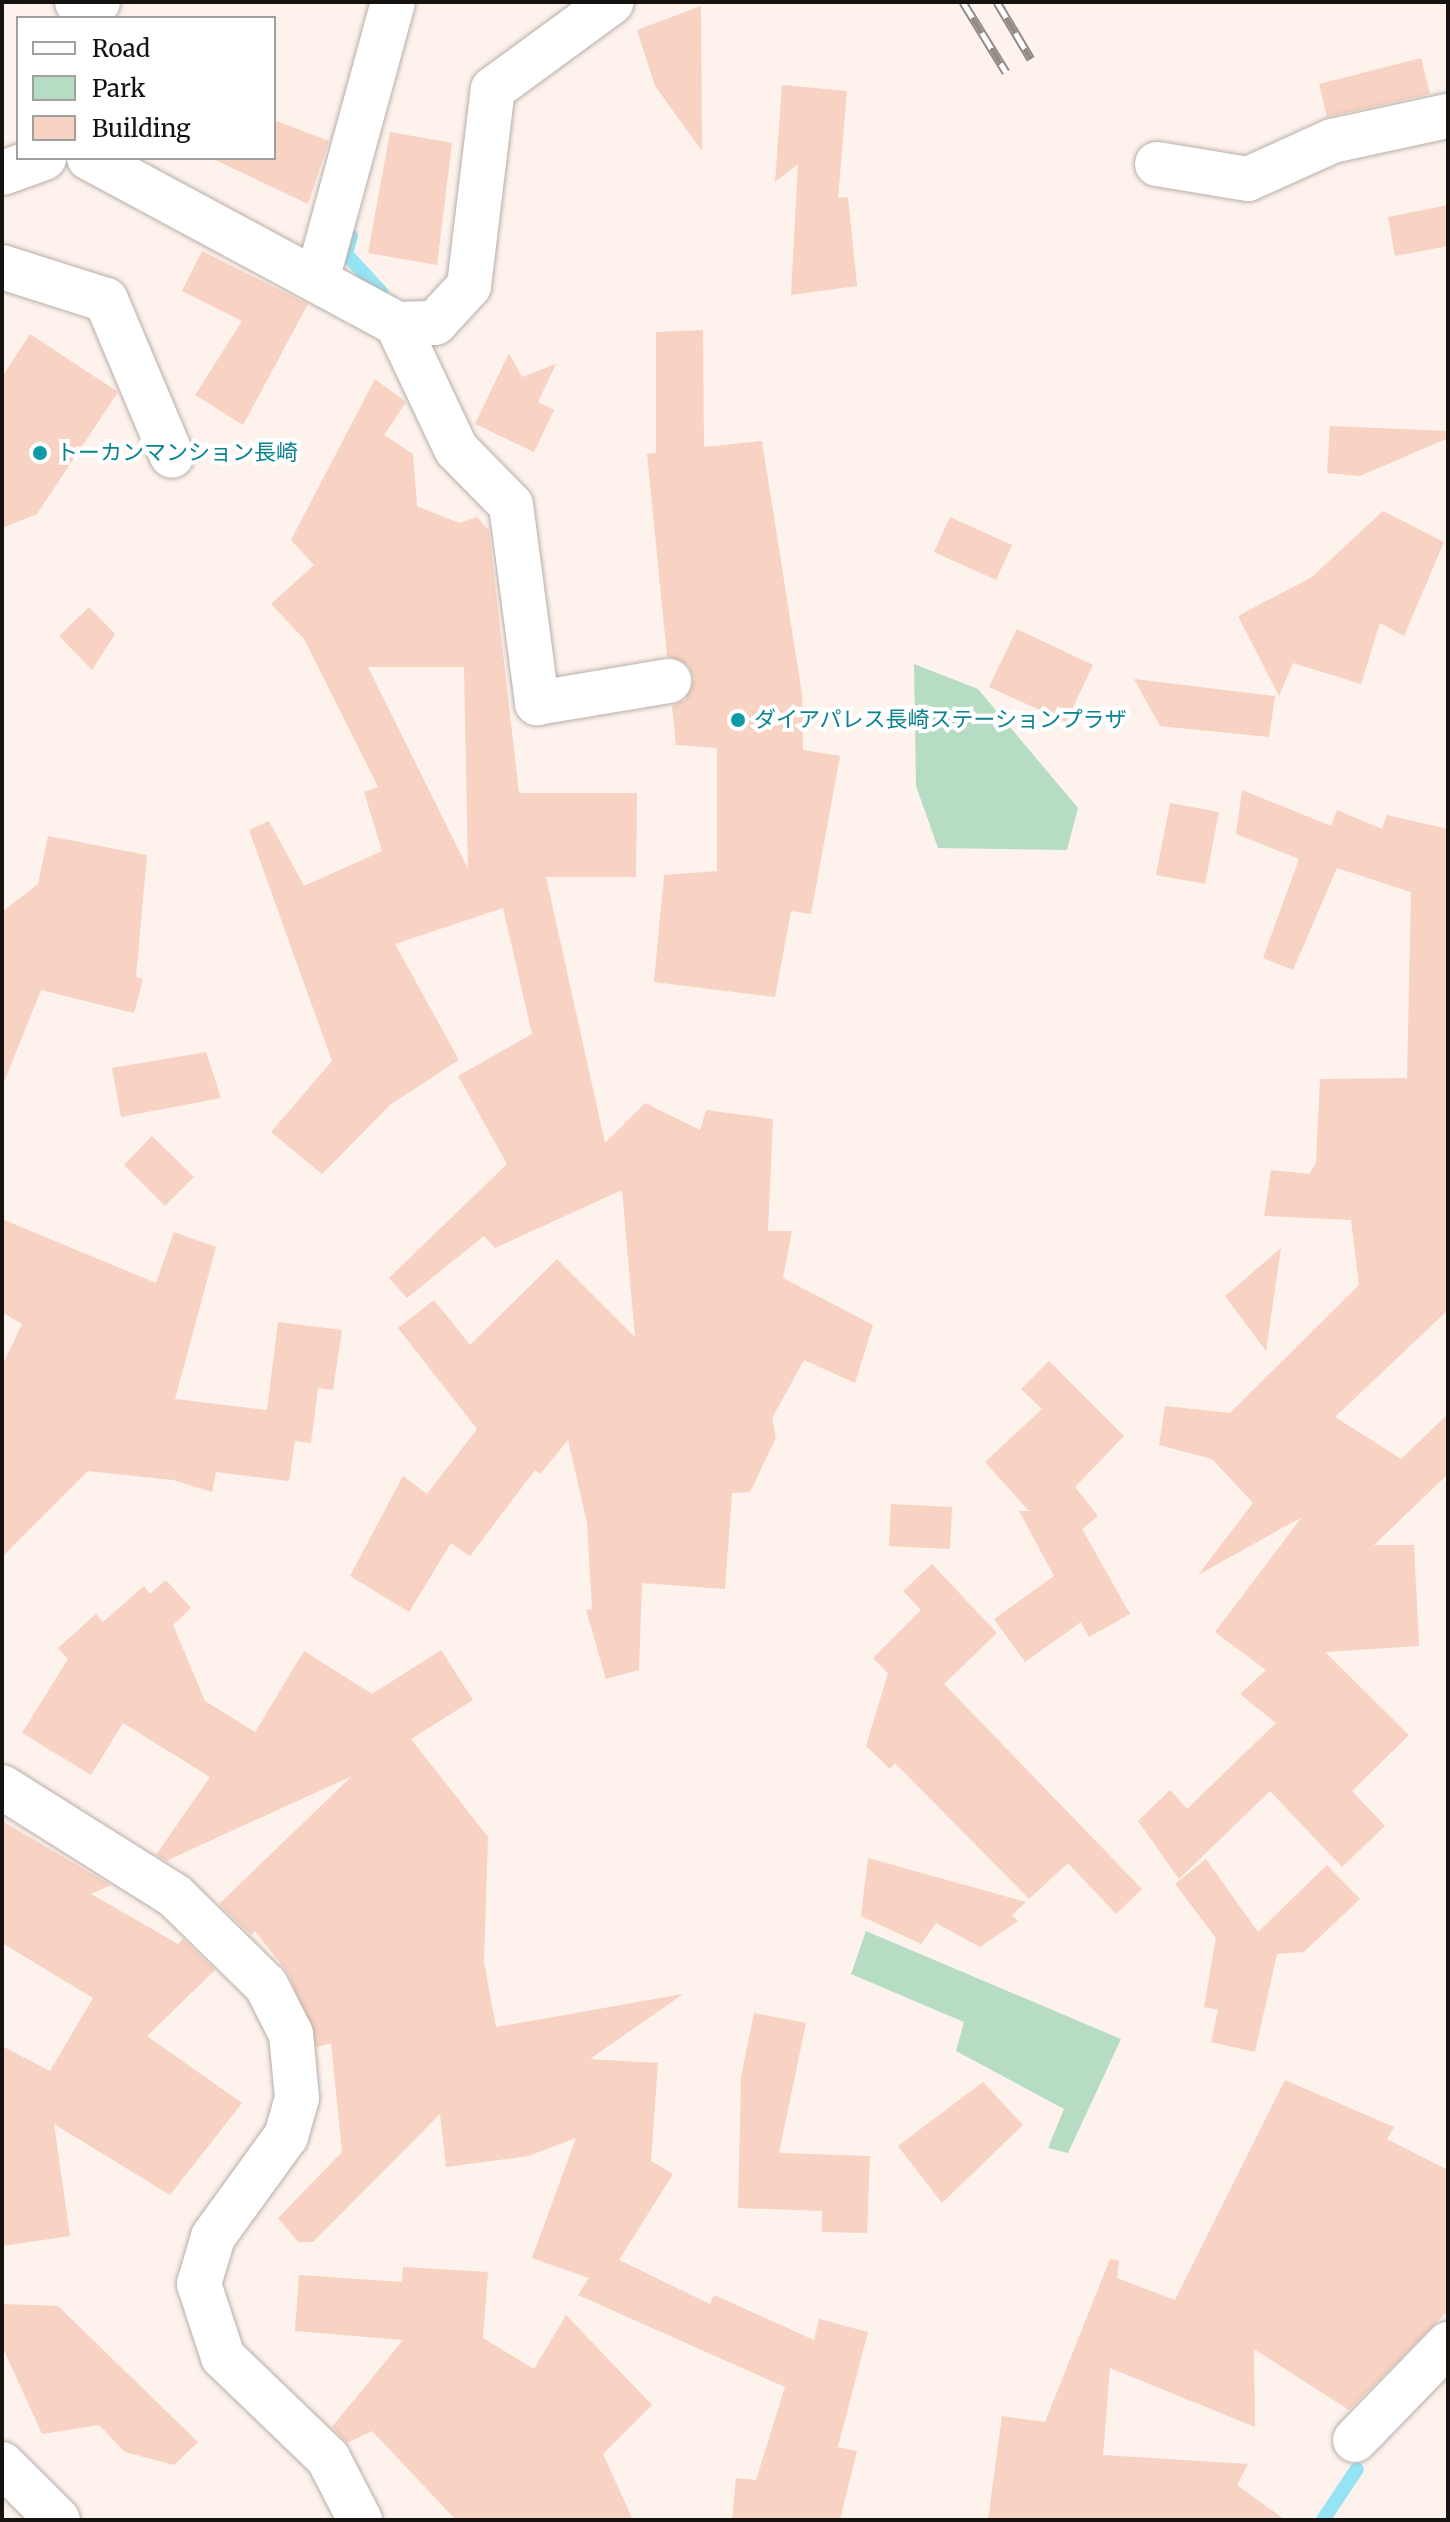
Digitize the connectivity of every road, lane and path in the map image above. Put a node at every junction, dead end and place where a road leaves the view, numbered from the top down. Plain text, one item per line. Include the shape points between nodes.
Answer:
1 (77, 2) edge
2 (98, 2) edge
3 (393, 2) edge
4 (612, 2) edge
5 (1448, 116) edge
6 (38, 160) edge
7 (93, 160) edge
8 (1157, 164) dead end
9 (2, 173) edge
10 (2, 267) edge
11 (317, 280) junction
12 (397, 324) junction
13 (172, 456) dead end
14 (669, 681) dead end
15 (2, 1787) edge
16 (1448, 2344) edge
17 (1355, 2440) dead end
18 (2, 2464) edge
19 (58, 2520) edge
20 (360, 2520) edge

1 - 2 street
3 - 11 street
4 - 12 street via 493,89 469,286 435,323
5 - 8 street via 1332,141 1248,179
6 - 9 street
7 - 11 street
10 - 13 street via 106,300
11 - 12 street
12 - 14 street via 456,449 511,505 537,703
15 - 20 street via 175,1896 266,1985 291,2034 297,2098 286,2136 213,2237 199,2284 223,2357 328,2458
16 - 17 street
18 - 19 street

